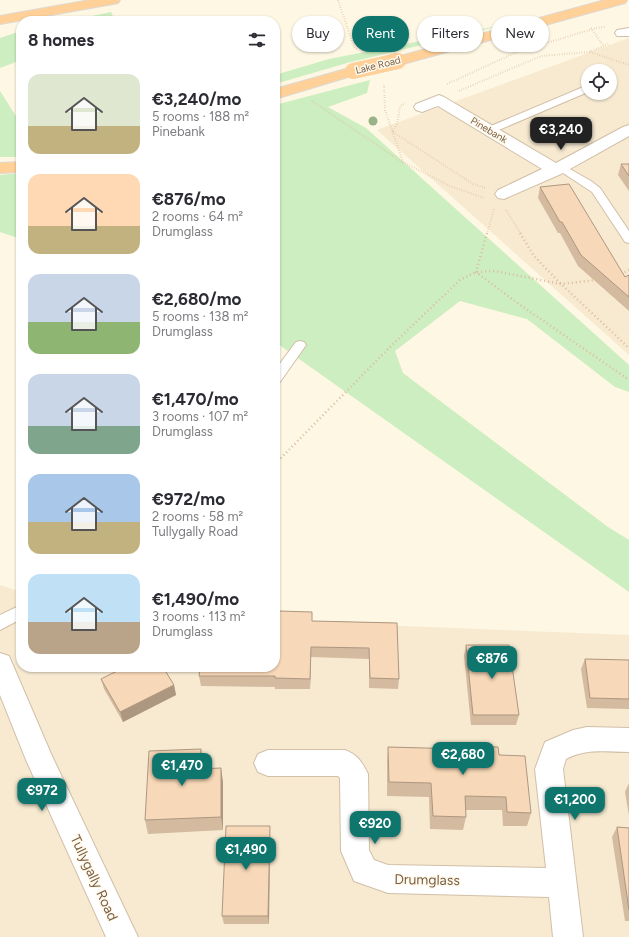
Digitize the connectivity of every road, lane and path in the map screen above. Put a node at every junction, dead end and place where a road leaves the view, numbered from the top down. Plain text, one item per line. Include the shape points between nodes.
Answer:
1 (113, 0) edge
2 (620, 0) edge
3 (23, 16) edge
4 (16, 17) edge
5 (0, 20) edge
6 (592, 29) dead end
7 (610, 43) dead end
8 (589, 52) junction
9 (629, 65) edge
10 (295, 88) junction
11 (581, 91) edge
12 (280, 92) edge
13 (442, 93) junction
14 (414, 105) joint
15 (490, 130) junction
16 (629, 130) edge
17 (392, 131) junction
18 (403, 162) junction
19 (16, 167) edge
20 (0, 168) edge
21 (558, 168) junction
22 (489, 201) dead end
23 (500, 201) junction
24 (629, 240) edge
25 (629, 270) edge
26 (476, 272) junction
27 (616, 276) edge
28 (602, 280) edge
29 (561, 284) junction
30 (300, 346) dead end
31 (629, 348) edge
32 (280, 372) edge
33 (629, 380) edge
34 (280, 459) edge
35 (16, 615) edge
36 (0, 623) edge
37 (0, 664) edge
38 (629, 740) edge
39 (268, 763) dead end
40 (562, 883) junction
41 (123, 937) edge
42 (568, 937) edge

1 - 3 highway
2 - 10 highway, Lake Road, bridge
4 - 5 highway
6 - 13 path via 517,52 448,83
7 - 8 path
8 - 9 path
8 - 13 path via 541,56
10 - 12 highway, Lake Road
10 - 18 path
11 - 15 lane
13 - 14 street
13 - 15 street, Pinebank
14 - 17 path via 400,106 397,124
15 - 21 street, Pinebank
16 - 21 street
17 - 18 path
17 - 23 path
18 - 22 path via 450,186
19 - 20 highway
21 - 23 street
21 - 24 lane via 596,190
23 - 26 path
23 - 29 path via 534,256
25 - 27 path
26 - 29 path via 495,271
26 - 33 path
26 - 34 path via 460,280
28 - 29 path
29 - 31 path
30 - 32 lane
35 - 36 lane
37 - 41 street, Tullygally Road via 40,760
38 - 40 street via 587,739 573,742 555,751 548,769
39 - 40 street, Drumglass via 345,763 354,774 355,851 364,871 388,879
40 - 42 street

